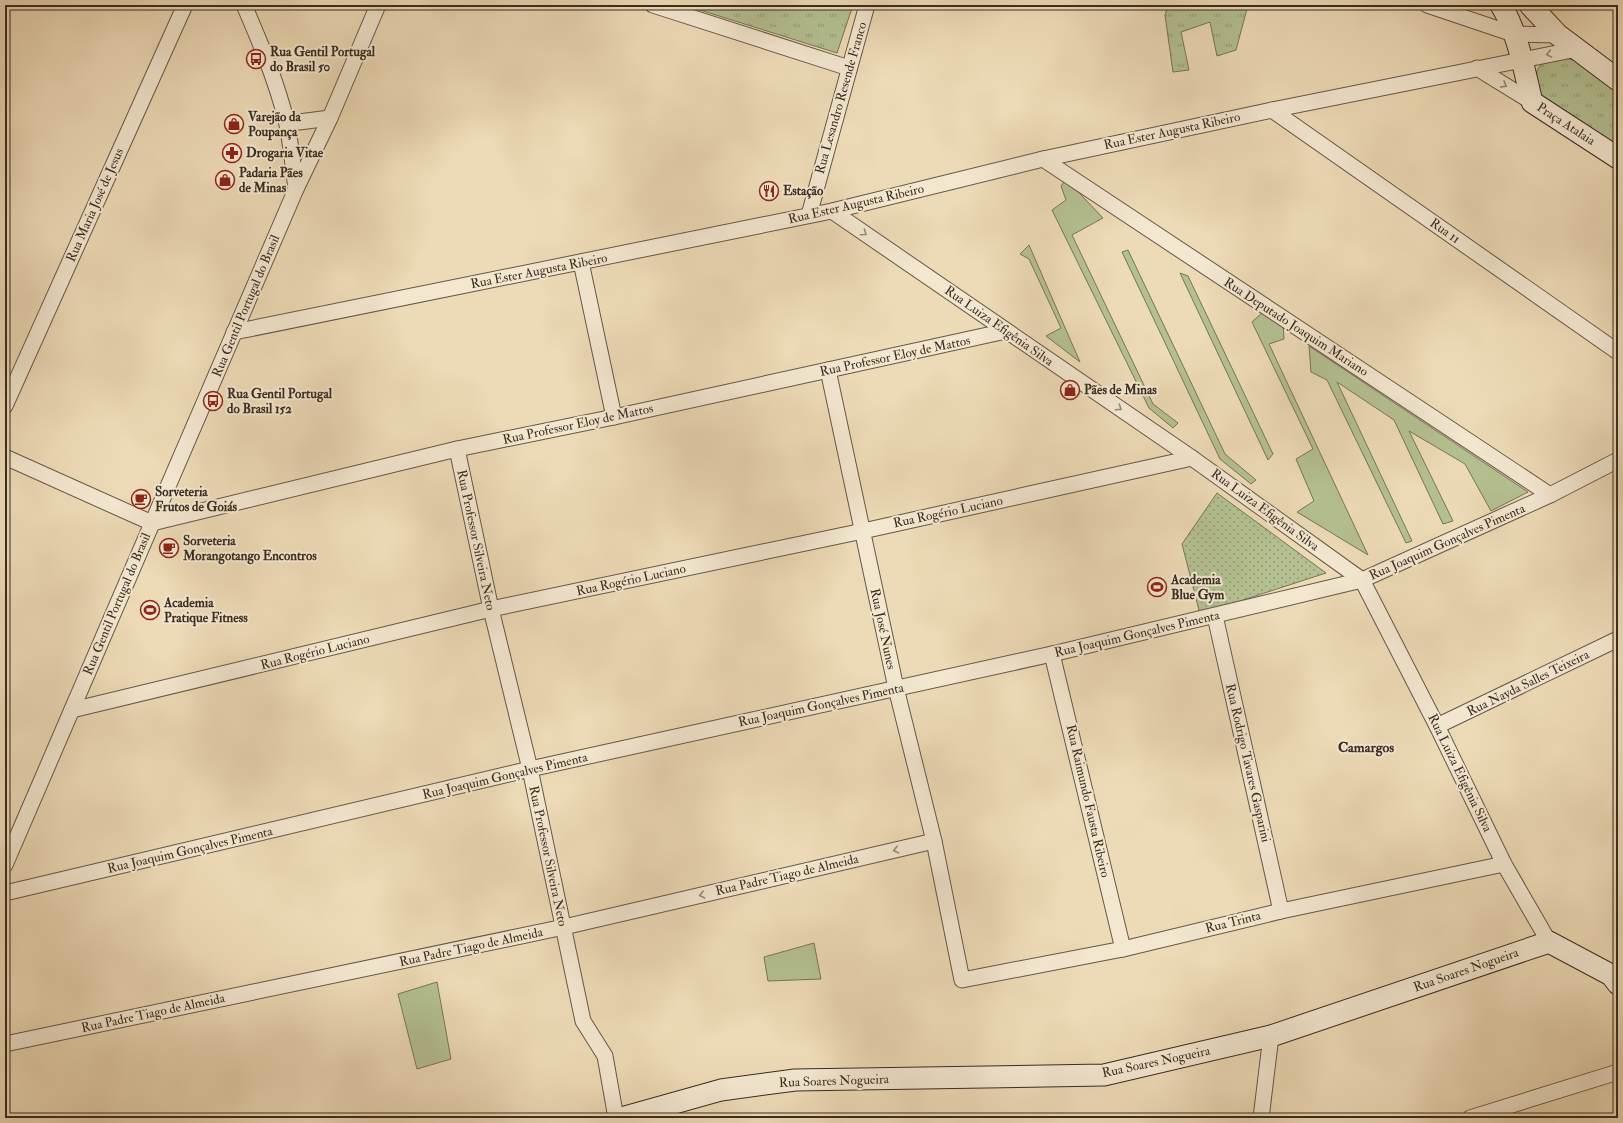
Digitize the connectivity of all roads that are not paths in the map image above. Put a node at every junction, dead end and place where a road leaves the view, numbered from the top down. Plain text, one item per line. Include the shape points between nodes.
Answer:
1 (185, 5) edge
2 (244, 5) edge
3 (378, 5) edge
4 (653, 5) edge
5 (868, 5) edge
6 (1427, 5) edge
7 (1501, 5) edge
8 (1530, 5) edge
9 (1513, 34) junction
10 (1558, 35) junction
11 (1577, 49) junction
12 (1521, 59) junction
13 (849, 68) junction
14 (1477, 68) junction
15 (1617, 75) edge
16 (1532, 102) junction
17 (1272, 110) junction
18 (330, 118) junction
19 (286, 120) junction
20 (1618, 158) edge
21 (1042, 159) junction
22 (296, 189) junction
23 (832, 211) junction
24 (809, 215) junction
25 (581, 262) junction
26 (1006, 331) junction
27 (234, 332) junction
28 (1618, 352) edge
29 (828, 370) junction
30 (5, 406) edge
31 (614, 417) junction
32 (457, 449) junction
33 (5, 457) edge
34 (1192, 458) junction
35 (1618, 460) edge
36 (1550, 495) junction
37 (152, 523) junction
38 (863, 531) junction
39 (1362, 580) junction
40 (491, 609) junction
41 (1215, 616) junction
42 (1618, 639) edge
43 (1052, 654) junction
44 (896, 688) junction
45 (72, 710) junction
46 (1437, 726) junction
47 (530, 769) junction
48 (934, 841) junction
49 (1504, 864) junction
50 (5, 865) edge
51 (5, 893) edge
52 (1281, 911) junction
53 (564, 927) junction
54 (1549, 942) junction
55 (1123, 949) junction
56 (962, 980) joint
57 (1618, 984) edge
58 (1271, 1036) junction
59 (5, 1044) edge
60 (1618, 1072) edge
61 (616, 1118) edge
62 (621, 1118) edge
63 (1261, 1118) edge
64 (1470, 1118) edge

1 - 30 street, Rua Maria José de Jesus
2 - 19 street via 269,65
3 - 18 street, Rua Gentil Portugal do Brasil
4 - 13 street
5 - 13 street, Rua Lesandro Resende Franco
6 - 9 street
7 - 9 street, Praça Atalaia via 1507,14
8 - 10 street
9 - 10 street
9 - 12 street, Praça Atalaia
10 - 11 street
11 -> 12 street, Rua Ester Augusta Ribeiro
11 - 15 street
12 - 14 street, Rua Ester Augusta Ribeiro
12 - 16 street, Praça Atalaia
13 - 24 street, Rua Lesandro Resende Franco
14 -> 16 street
14 - 17 street, Rua Ester Augusta Ribeiro
16 - 20 street, Praça Atalaia
17 - 21 street, Rua Ester Augusta Ribeiro
17 - 28 street, Rua 11
18 - 19 street via 299,122
18 - 22 street, Rua Gentil Portugal do Brasil
19 - 22 street
21 - 23 street, Rua Ester Augusta Ribeiro
21 - 36 street, Rua Deputado Joaquim Mariano
22 - 27 street, Rua Gentil Portugal do Brasil
23 - 24 street, Rua Ester Augusta Ribeiro
23 -> 26 street, Rua Luiza Efigênia Silva
24 - 25 street, Rua Ester Augusta Ribeiro
25 - 27 street, Rua Ester Augusta Ribeiro
25 - 31 street
26 - 29 street, Rua Professor Eloy de Mattos
26 -> 34 street, Rua Luiza Efigênia Silva
27 - 37 street, Rua Gentil Portugal do Brasil
29 - 31 street, Rua Professor Eloy de Mattos
29 - 38 street, Rua José Nunes
31 - 32 street, Rua Professor Eloy de Mattos
32 - 37 street, Rua Professor Eloy de Mattos
32 - 40 street, Rua Professor Silveira Neto
33 - 37 street
34 - 38 street, Rua Rogério Luciano
34 - 39 street, Rua Luiza Efigênia Silva
35 - 36 street, Rua Joaquim Gonçalves Pimenta
36 - 39 street, Rua Joaquim Gonçalves Pimenta
37 - 45 street, Rua Gentil Portugal do Brasil
38 - 40 street, Rua Rogério Luciano
38 - 44 street, Rua José Nunes
39 - 41 street, Rua Joaquim Gonçalves Pimenta
39 - 46 street, Rua Luiza Efigênia Silva
40 - 45 street, Rua Rogério Luciano
40 - 47 street, Rua Professor Silveira Neto
41 - 43 street, Rua Joaquim Gonçalves Pimenta
41 - 52 street, Rua Rodrigo Tavares Gasparini
42 - 46 street, Rua Nayda Salles Teixeira
43 - 44 street, Rua Joaquim Gonçalves Pimenta
43 - 55 street, Rua Raimundo Fausta Ribeiro
44 - 47 street, Rua Joaquim Gonçalves Pimenta
44 - 48 street, Rua José Nunes
45 - 50 street, Rua Gentil Portugal do Brasil
46 - 49 street, Rua Luiza Efigênia Silva
47 - 51 street, Rua Joaquim Gonçalves Pimenta
47 - 53 street, Rua Professor Silveira Neto
48 -> 53 street, Rua Padre Tiago de Almeida
48 - 56 street, Rua José Nunes
49 - 52 street, Rua Trinta
49 - 54 street, Rua Luiza Efigênia Silva
52 - 55 street, Rua Trinta
53 - 59 street, Rua Padre Tiago de Almeida
53 - 61 street, Rua Professor Silveira Neto via 583,1021 605,1056
54 - 57 street via 1611,975
54 - 58 street, Rua Soares Nogueira
55 - 56 street, Rua Trinta
58 - 62 street, Rua Soares Nogueira via 1104,1075 795,1080 722,1090
58 - 63 street
60 - 64 street

